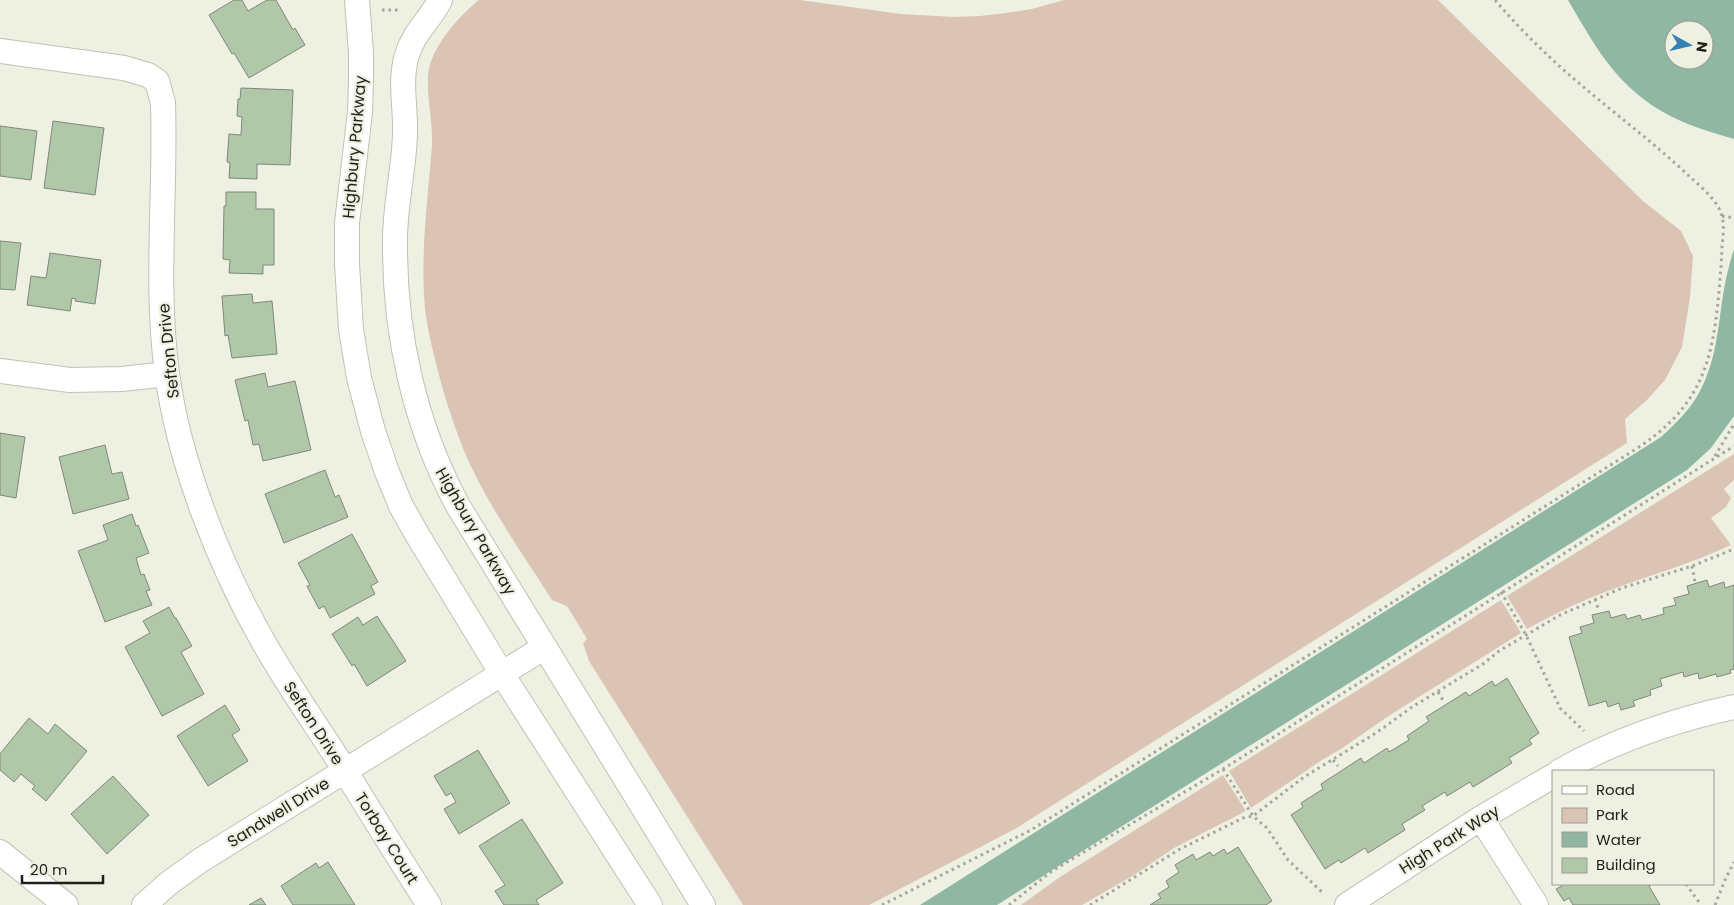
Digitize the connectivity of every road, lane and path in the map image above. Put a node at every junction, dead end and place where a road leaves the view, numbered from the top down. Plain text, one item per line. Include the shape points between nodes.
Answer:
1 (357, 0) edge
2 (440, 0) edge
3 (1496, 0) edge
4 (380, 10) dead end
5 (404, 15) dead end
6 (0, 51) edge
7 (1722, 216) junction
8 (1734, 218) edge
9 (0, 371) edge
10 (167, 374) junction
11 (1734, 424) edge
12 (1734, 446) edge
13 (1715, 457) junction
14 (1734, 549) edge
15 (1692, 566) junction
16 (1695, 582) dead end
17 (1501, 592) junction
18 (1595, 599) junction
19 (1599, 611) dead end
20 (1526, 635) junction
21 (545, 647) junction
22 (502, 674) junction
23 (1438, 692) junction
24 (1444, 702) dead end
25 (1734, 707) edge
26 (1587, 733) dead end
27 (1333, 760) junction
28 (1338, 766) dead end
29 (1223, 768) junction
30 (1562, 770) edge
31 (345, 771) junction
32 (1552, 777) edge
33 (1253, 816) junction
34 (1481, 818) junction
35 (0, 852) edge
36 (1734, 862) edge
37 (1687, 885) edge
38 (1324, 894) dead end
39 (66, 905) edge
40 (144, 905) edge
41 (429, 905) edge
42 (650, 905) edge
43 (703, 905) edge
44 (882, 905) edge
45 (1009, 905) edge
46 (1090, 905) edge
47 (1347, 905) edge
48 (1536, 905) edge
49 (1701, 905) edge
50 (1716, 905) edge

1 - 22 street, Highbury Parkway via 361,53 360,112 347,223 347,264 351,329 359,378 373,431 402,506
2 - 21 street, Highbury Parkway via 413,40 404,66 405,134 395,239 402,343 412,392 441,474
3 - 7 path via 1547,55 1696,183
4 - 5 path via 396,10
6 - 10 street, Sefton Drive via 124,68 157,81 164,110 160,251
7 - 8 path
7 - 44 path via 1720,285 1708,360 1698,385 1682,409 1653,438 1031,830
9 - 10 street via 70,380
10 - 31 street, Sefton Drive via 184,452 226,568 264,644
11 - 13 path
12 - 13 path
13 - 17 path
14 - 15 path
15 - 16 path
15 - 18 path
17 - 20 path
17 - 29 path
18 - 19 path
18 - 20 path
20 - 23 path
20 - 26 path via 1560,708
21 - 22 street, Sandwell Drive
21 - 43 street, Highbury Parkway
22 - 31 street, Sandwell Drive
22 - 42 street, Highbury Parkway
23 - 24 path
23 - 27 path
25 - 30 street via 1646,732
27 - 28 path
27 - 33 path via 1304,777
29 - 33 path
29 - 45 path via 1052,871
31 - 40 street, Sandwell Drive via 201,860
31 - 41 street, Torbay Court
32 - 34 street, High Park Way
33 - 38 path via 1267,828 1288,860
33 - 46 path via 1180,849
34 - 47 street, High Park Way
34 - 48 street
35 - 39 street
36 - 50 path
37 - 49 path

